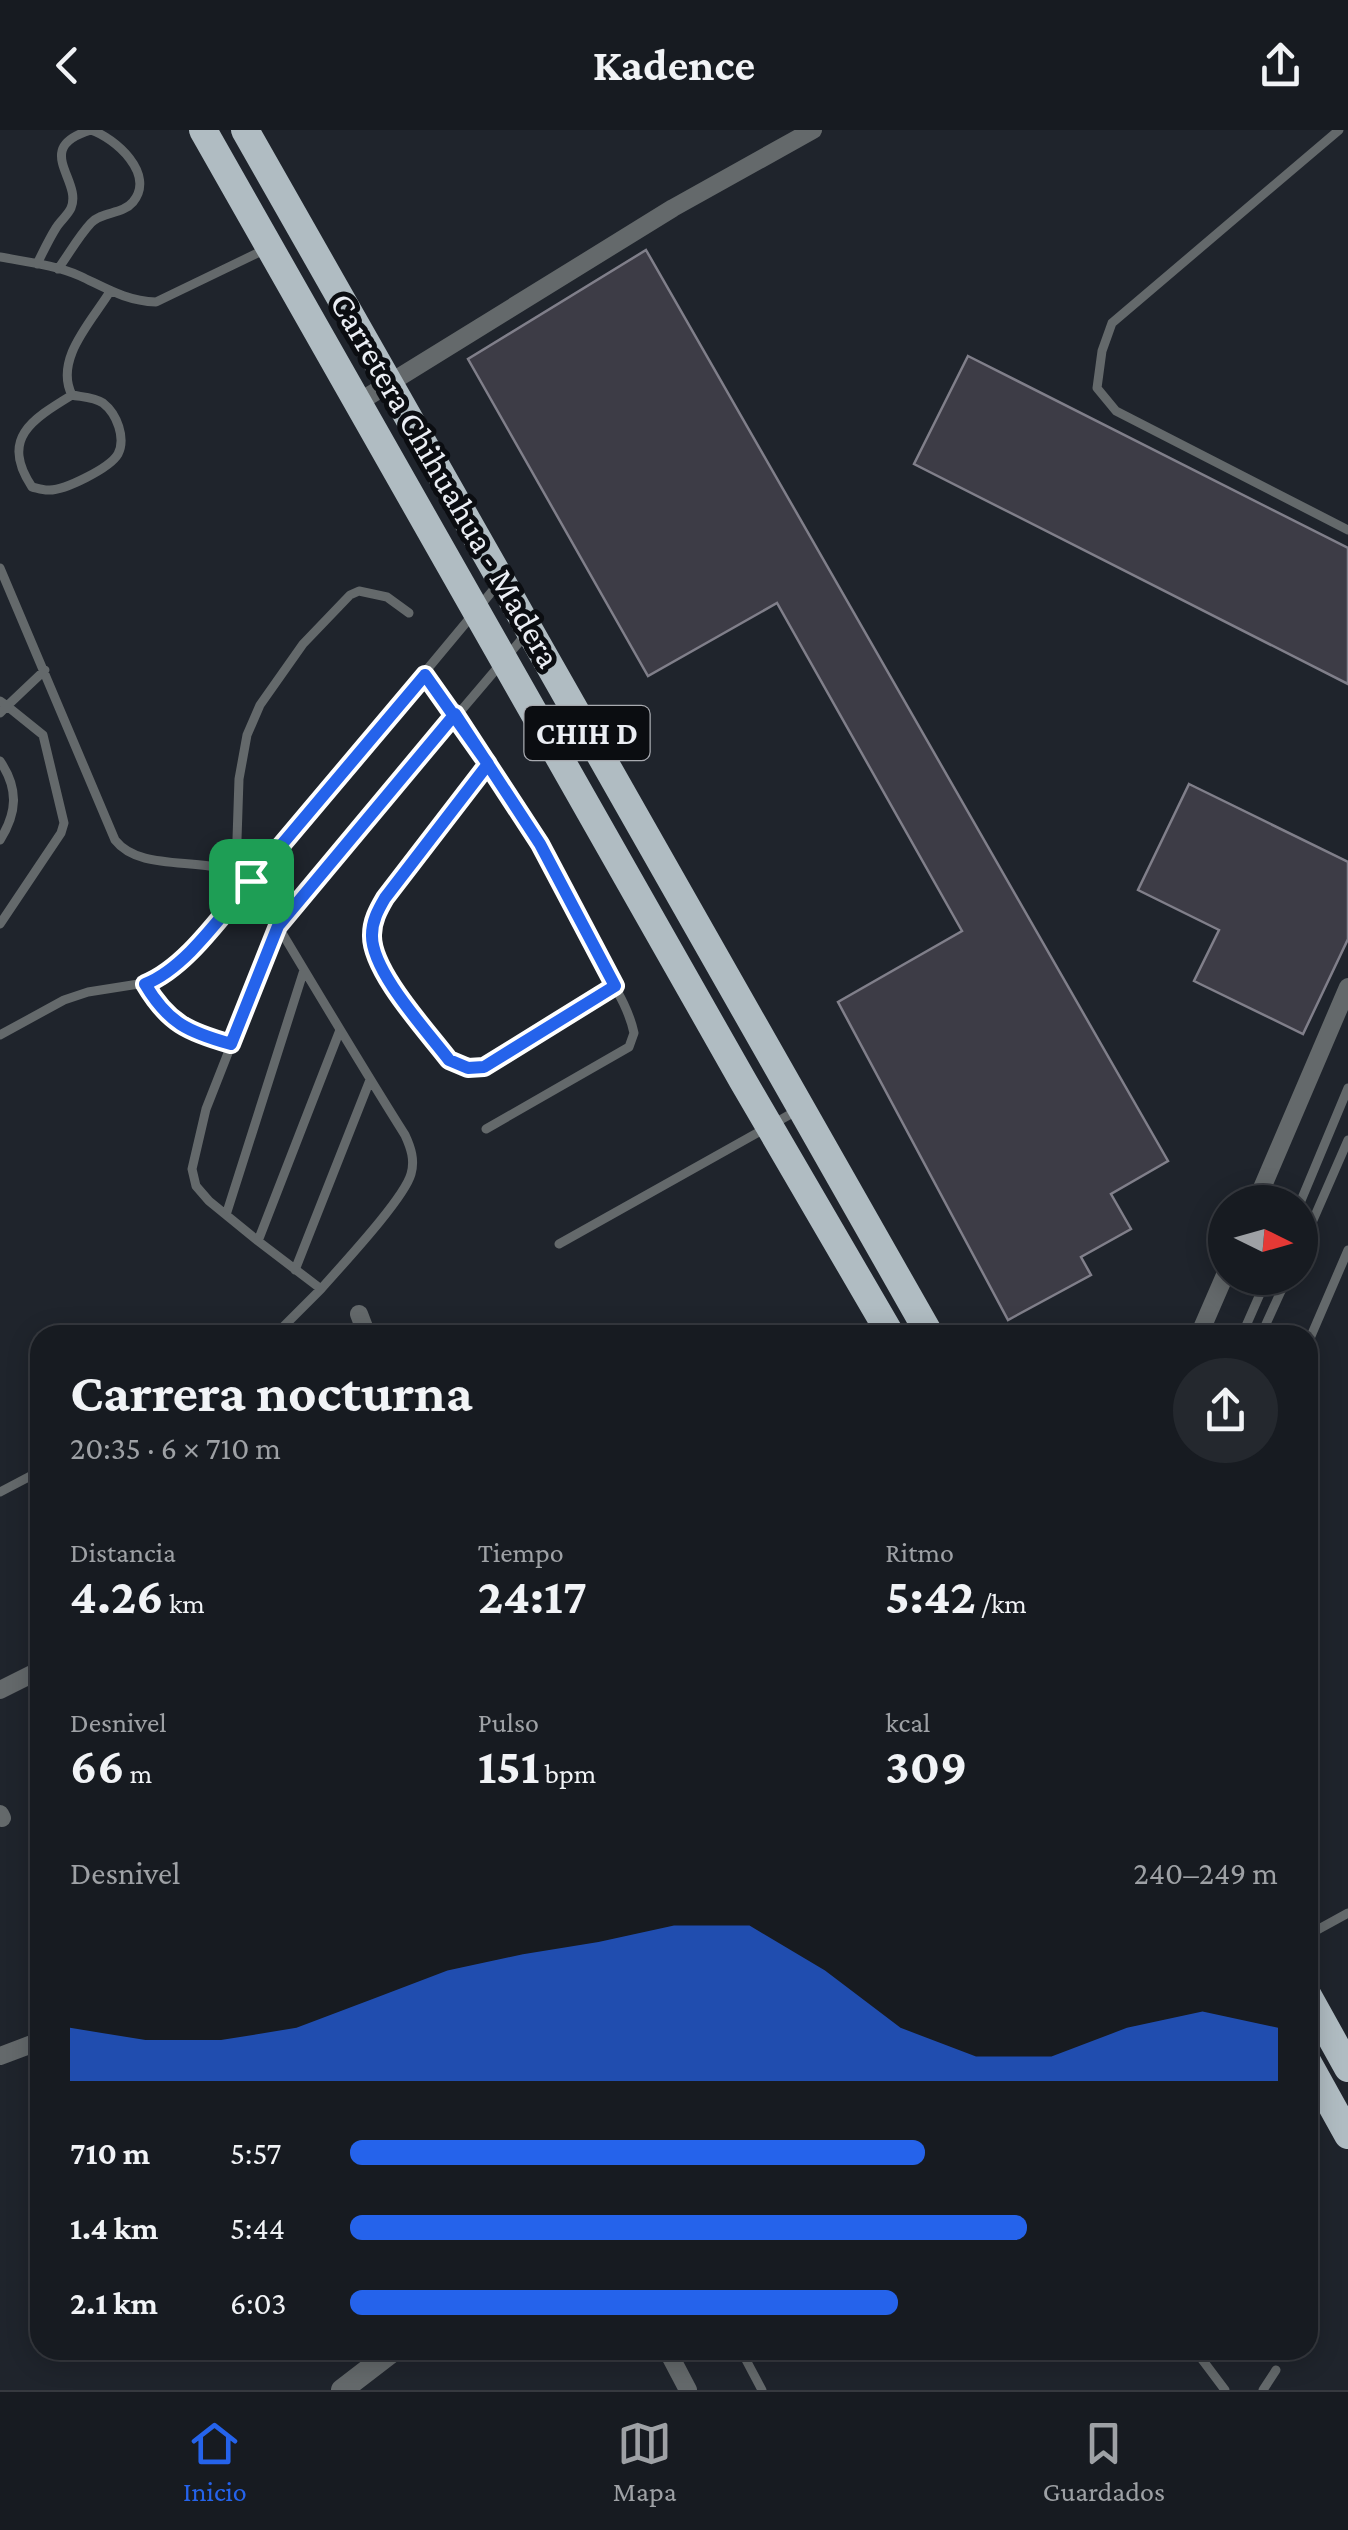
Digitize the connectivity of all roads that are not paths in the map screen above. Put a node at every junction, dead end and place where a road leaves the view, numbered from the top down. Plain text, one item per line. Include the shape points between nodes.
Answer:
1 (91, 130) edge
2 (203, 130) edge
3 (245, 130) edge
4 (813, 130) edge
5 (1339, 130) edge
6 (270, 247) junction
7 (0, 257) edge
8 (37, 264) junction
9 (58, 270) junction
10 (110, 293) junction
11 (390, 382) junction
12 (72, 395) junction
13 (358, 402) junction
14 (1348, 530) edge
15 (0, 568) edge
16 (501, 581) junction
17 (477, 612) junction
18 (408, 613) dead end
19 (528, 631) junction
20 (504, 658) junction
21 (46, 670) junction
22 (425, 675) junction
23 (2, 706) edge
24 (455, 714) junction
25 (488, 764) junction
26 (1, 767) edge
27 (0, 840) edge
28 (236, 869) junction
29 (670, 874) junction
30 (251, 881) junction
31 (636, 891) junction
32 (0, 924) edge
33 (278, 926) junction
34 (700, 927) junction
35 (672, 957) junction
36 (304, 970) junction
37 (145, 984) junction
38 (615, 986) junction
39 (1348, 987) edge
40 (340, 1030) junction
41 (0, 1035) edge
42 (231, 1044) junction
43 (370, 1080) junction
44 (1348, 1088) edge
45 (801, 1108) junction
46 (770, 1127) junction
47 (486, 1129) dead end
48 (1348, 1140) edge
49 (1263, 1185) edge
50 (1308, 1185) edge
51 (1318, 1209) edge
52 (226, 1215) junction
53 (258, 1242) junction
54 (559, 1244) dead end
55 (1348, 1250) edge
56 (295, 1270) junction
57 (321, 1289) junction
58 (1216, 1295) edge
59 (1260, 1295) edge
60 (1280, 1295) edge
61 (359, 1314) dead end
62 (284, 1325) edge
63 (363, 1325) edge
64 (885, 1325) edge
65 (924, 1325) edge
66 (1203, 1325) edge
67 (1246, 1325) edge
68 (1266, 1325) edge
69 (1316, 1325) edge
70 (30, 1476) edge
71 (0, 1492) edge
72 (30, 1675) edge
73 (0, 1690) edge
74 (1348, 1913) edge
75 (1318, 1930) edge
76 (1318, 2014) edge
77 (30, 2045) edge
78 (0, 2056) edge
79 (1348, 2068) edge
80 (1318, 2081) edge
81 (1348, 2135) edge
82 (381, 2360) edge
83 (673, 2360) edge
84 (746, 2360) edge
85 (1202, 2360) edge
86 (1276, 2370) dead end
87 (342, 2390) edge
88 (688, 2390) edge
89 (762, 2390) edge
90 (1225, 2390) edge
91 (1262, 2390) edge

1 - 8 lane via 74,135 61,156 72,186 71,208
1 - 9 lane via 128,156 138,190 124,209 92,222
2 - 6 highway, Carretera Chihuahua - Madera / CHIH D
3 - 11 highway, Carretera Chihuahua - Madera / CHIH D
4 - 11 street
5 - 14 lane via 1112,323 1097,388 1116,411
6 - 10 lane via 156,302
6 - 13 highway, Carretera Chihuahua - Madera / CHIH D
7 - 8 lane
8 - 9 lane
9 - 10 lane
10 - 12 lane via 65,368
11 - 13 street
11 - 16 highway, Carretera Chihuahua - Madera / CHIH D
12 - 12 lane via 102,403 116,420 118,452 72,484 49,491 32,487 15,460 16,443 24,428
13 - 17 highway, Carretera Chihuahua - Madera / CHIH D
15 - 21 lane
16 - 17 lane
16 - 19 highway, Carretera Chihuahua - Madera / CHIH D
17 - 20 highway, Carretera Chihuahua - Madera / CHIH D
17 - 22 lane
18 - 28 lane via 376,592 350,595 280,674 247,735
19 - 20 lane
19 - 29 highway, Carretera Chihuahua - Madera / CHIH D
20 - 24 lane
20 - 31 highway, Carretera Chihuahua - Madera / CHIH D
21 - 23 lane
21 - 28 lane via 124,851
22 - 24 lane
22 - 30 lane
23 - 32 lane via 43,735 64,823
24 - 25 lane
24 - 33 lane
25 - 38 lane via 540,844
25 - 38 lane via 385,898 372,936 376,961 449,1060 468,1068 484,1067
26 - 27 lane via 15,809
28 - 30 lane
29 - 31 highway via 657,892
29 - 34 highway, Carretera Chihuahua - Madera / CHIH D
30 - 33 lane
30 - 37 lane via 178,964
31 - 35 highway, Carretera Chihuahua - Madera / CHIH D
33 - 36 lane
33 - 42 lane
34 - 35 highway via 679,934
34 - 45 highway, Carretera Chihuahua - Madera / CHIH D
35 - 46 highway, Carretera Chihuahua - Madera / CHIH D
36 - 40 lane
36 - 52 lane
37 - 41 lane via 64,1000
37 - 42 lane via 170,1018
38 - 47 lane via 633,1025 629,1047
39 - 49 street
40 - 43 lane
40 - 53 lane
42 - 52 lane via 192,1169 196,1186
43 - 56 lane
43 - 57 lane via 405,1135 412,1173
44 - 50 lane
45 - 46 lane
45 - 65 highway, Carretera Chihuahua - Madera / CHIH D
46 - 54 lane
46 - 64 highway, Carretera Chihuahua - Madera / CHIH D
48 - 51 lane
52 - 53 lane
53 - 56 lane
55 - 69 lane
56 - 57 lane
57 - 62 lane
58 - 66 street
59 - 67 lane
60 - 68 lane
61 - 63 street
70 - 71 lane
72 - 73 street
74 - 75 lane
76 - 79 highway
77 - 78 street
80 - 81 highway
82 - 87 street
83 - 88 street
84 - 89 lane
85 - 90 lane
86 - 91 lane

